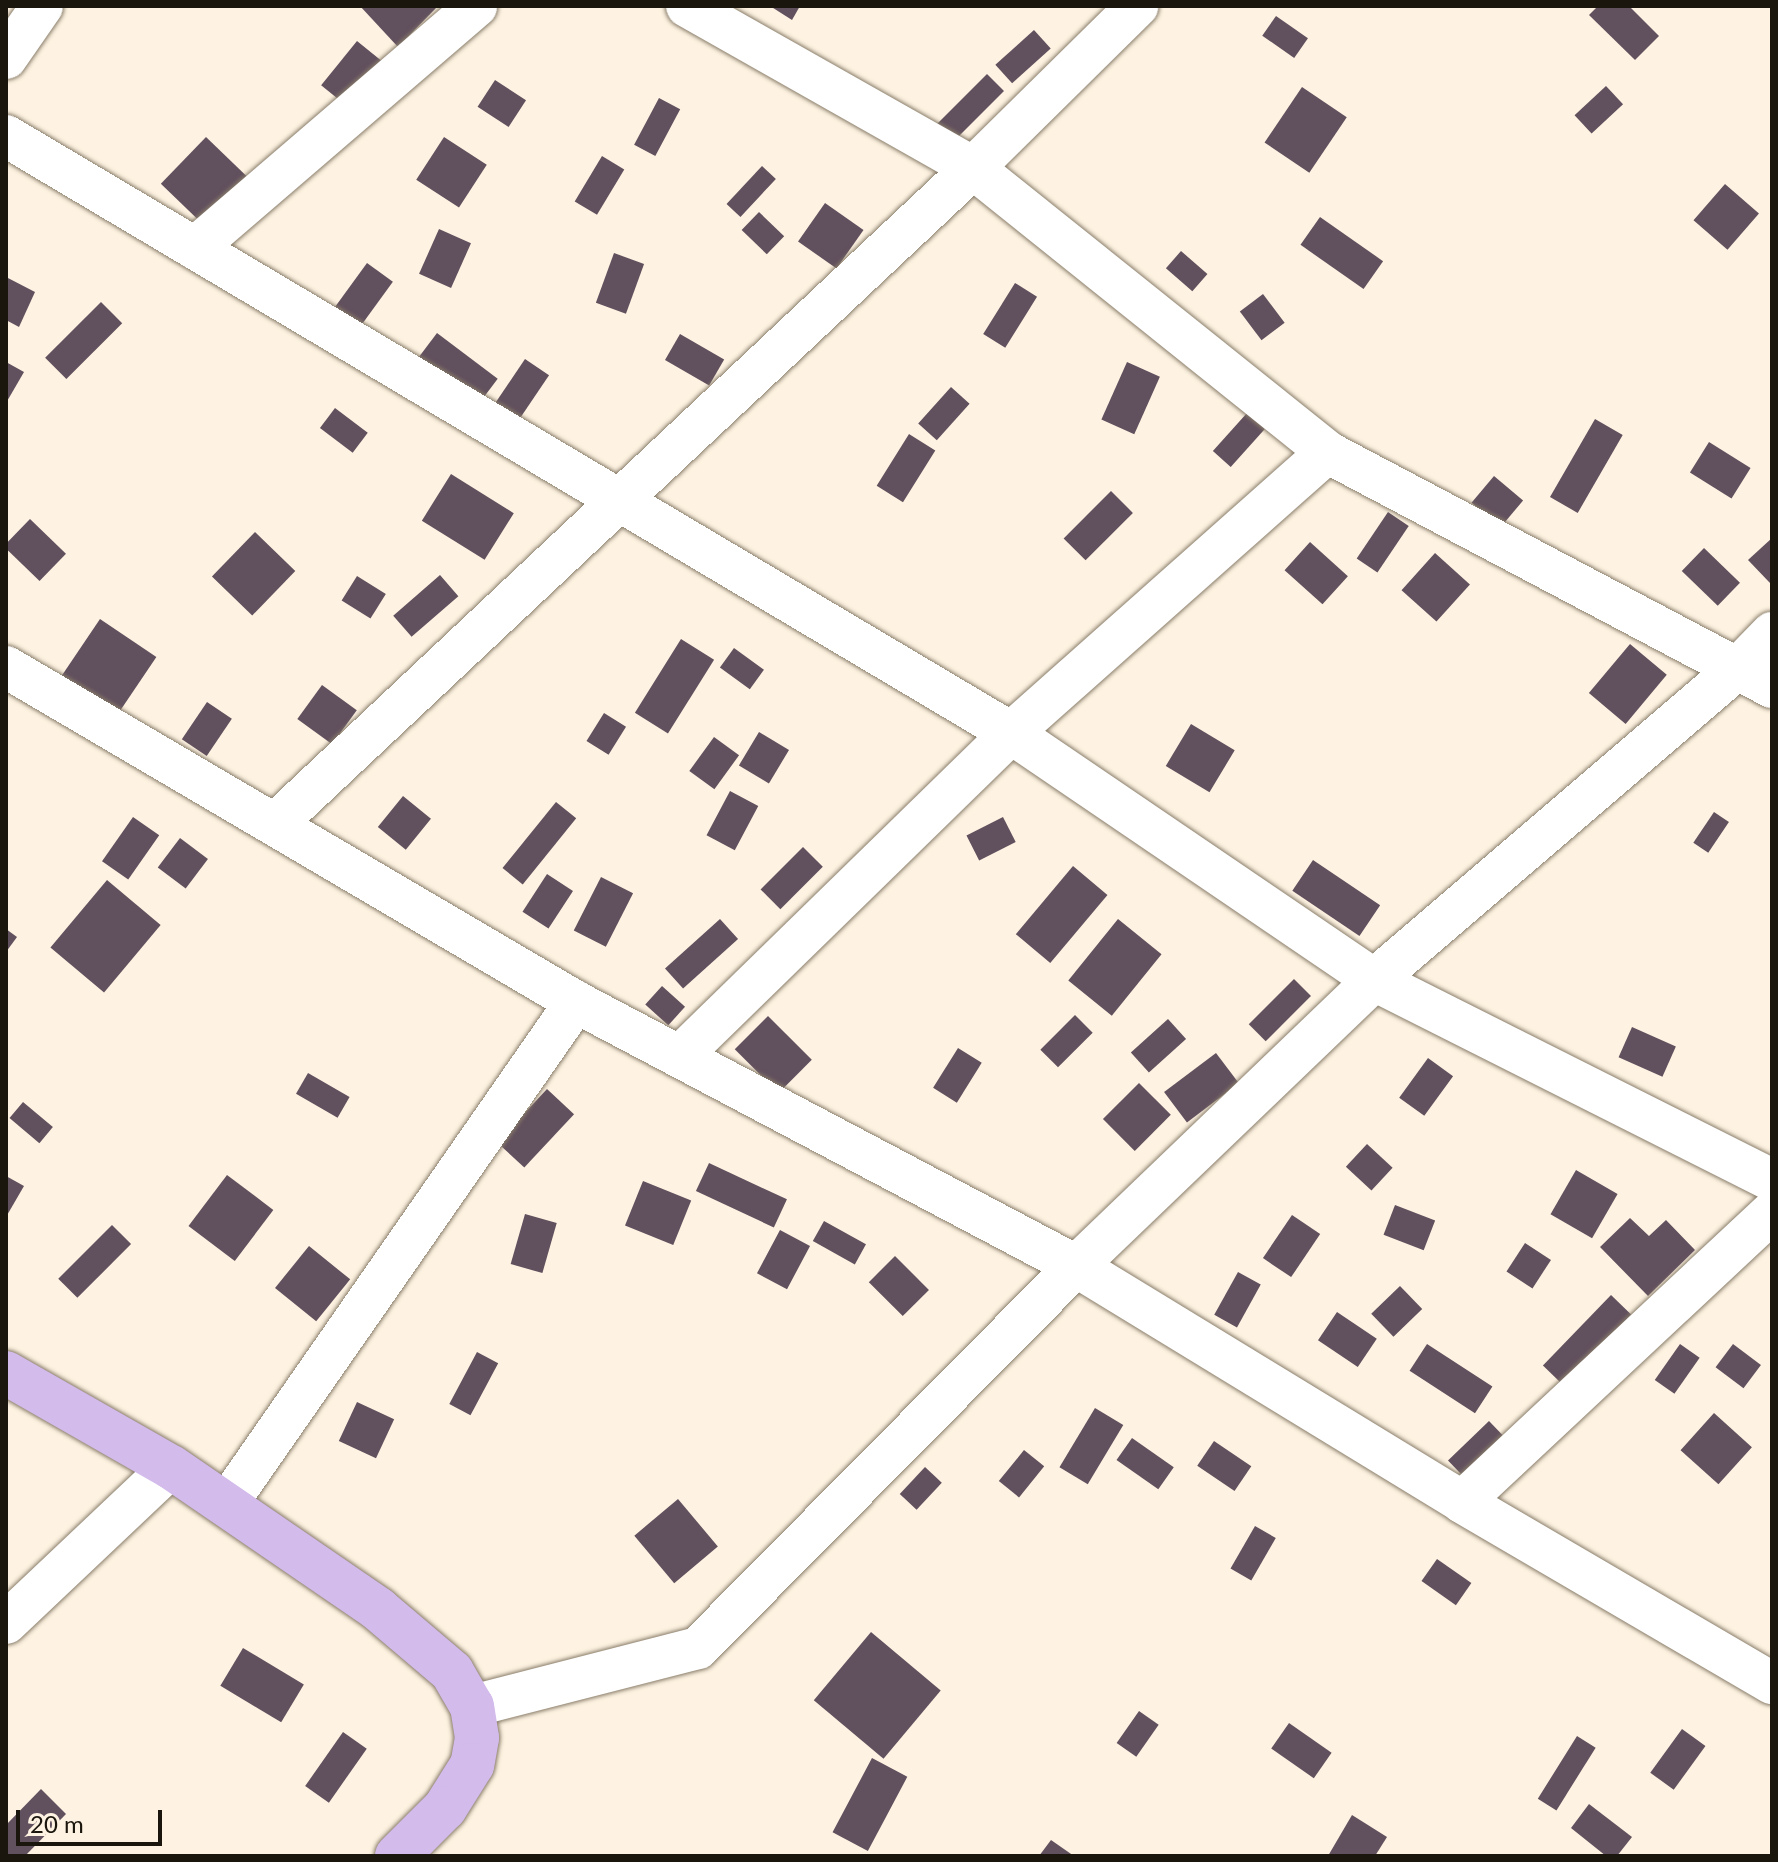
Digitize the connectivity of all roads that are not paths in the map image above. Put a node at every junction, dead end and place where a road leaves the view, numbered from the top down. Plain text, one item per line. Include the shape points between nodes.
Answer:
1 (42, 6) edge
2 (476, 6) edge
3 (687, 6) edge
4 (1137, 6) edge
5 (6, 58) edge
6 (6, 136) edge
7 (973, 168) junction
8 (195, 248) junction
9 (1327, 452) junction
10 (617, 498) junction
11 (1772, 633) edge
12 (6, 667) edge
13 (1755, 678) edge
14 (1011, 733) junction
15 (275, 824) junction
16 (1374, 980) junction
17 (576, 1002) junction
18 (680, 1056) junction
19 (1772, 1180) edge
20 (1772, 1212) edge
21 (1076, 1266) junction
22 (6, 1373) edge
23 (171, 1467) junction
24 (1462, 1502) junction
25 (226, 1505) junction
26 (6, 1623) edge
27 (1772, 1683) edge
28 (472, 1706) junction
29 (397, 1856) edge

1 - 5 street
2 - 8 street
3 - 7 street
4 - 7 street
6 - 8 street
7 - 9 street
7 - 10 street
8 - 10 street
9 - 13 street
9 - 14 street
10 - 14 street
10 - 15 street
11 - 13 street
12 - 15 street
13 - 16 street
14 - 16 street
14 - 18 street
15 - 17 street
16 - 19 street
16 - 21 street
17 - 18 street
17 - 25 street
18 - 21 street
20 - 24 street
21 - 24 street
21 - 28 street via 698,1648
22 - 23 main road
23 - 25 main road
23 - 26 street
24 - 27 street
25 - 28 main road via 378,1609 452,1672
28 - 29 main road via 477,1738 472,1765 445,1808

